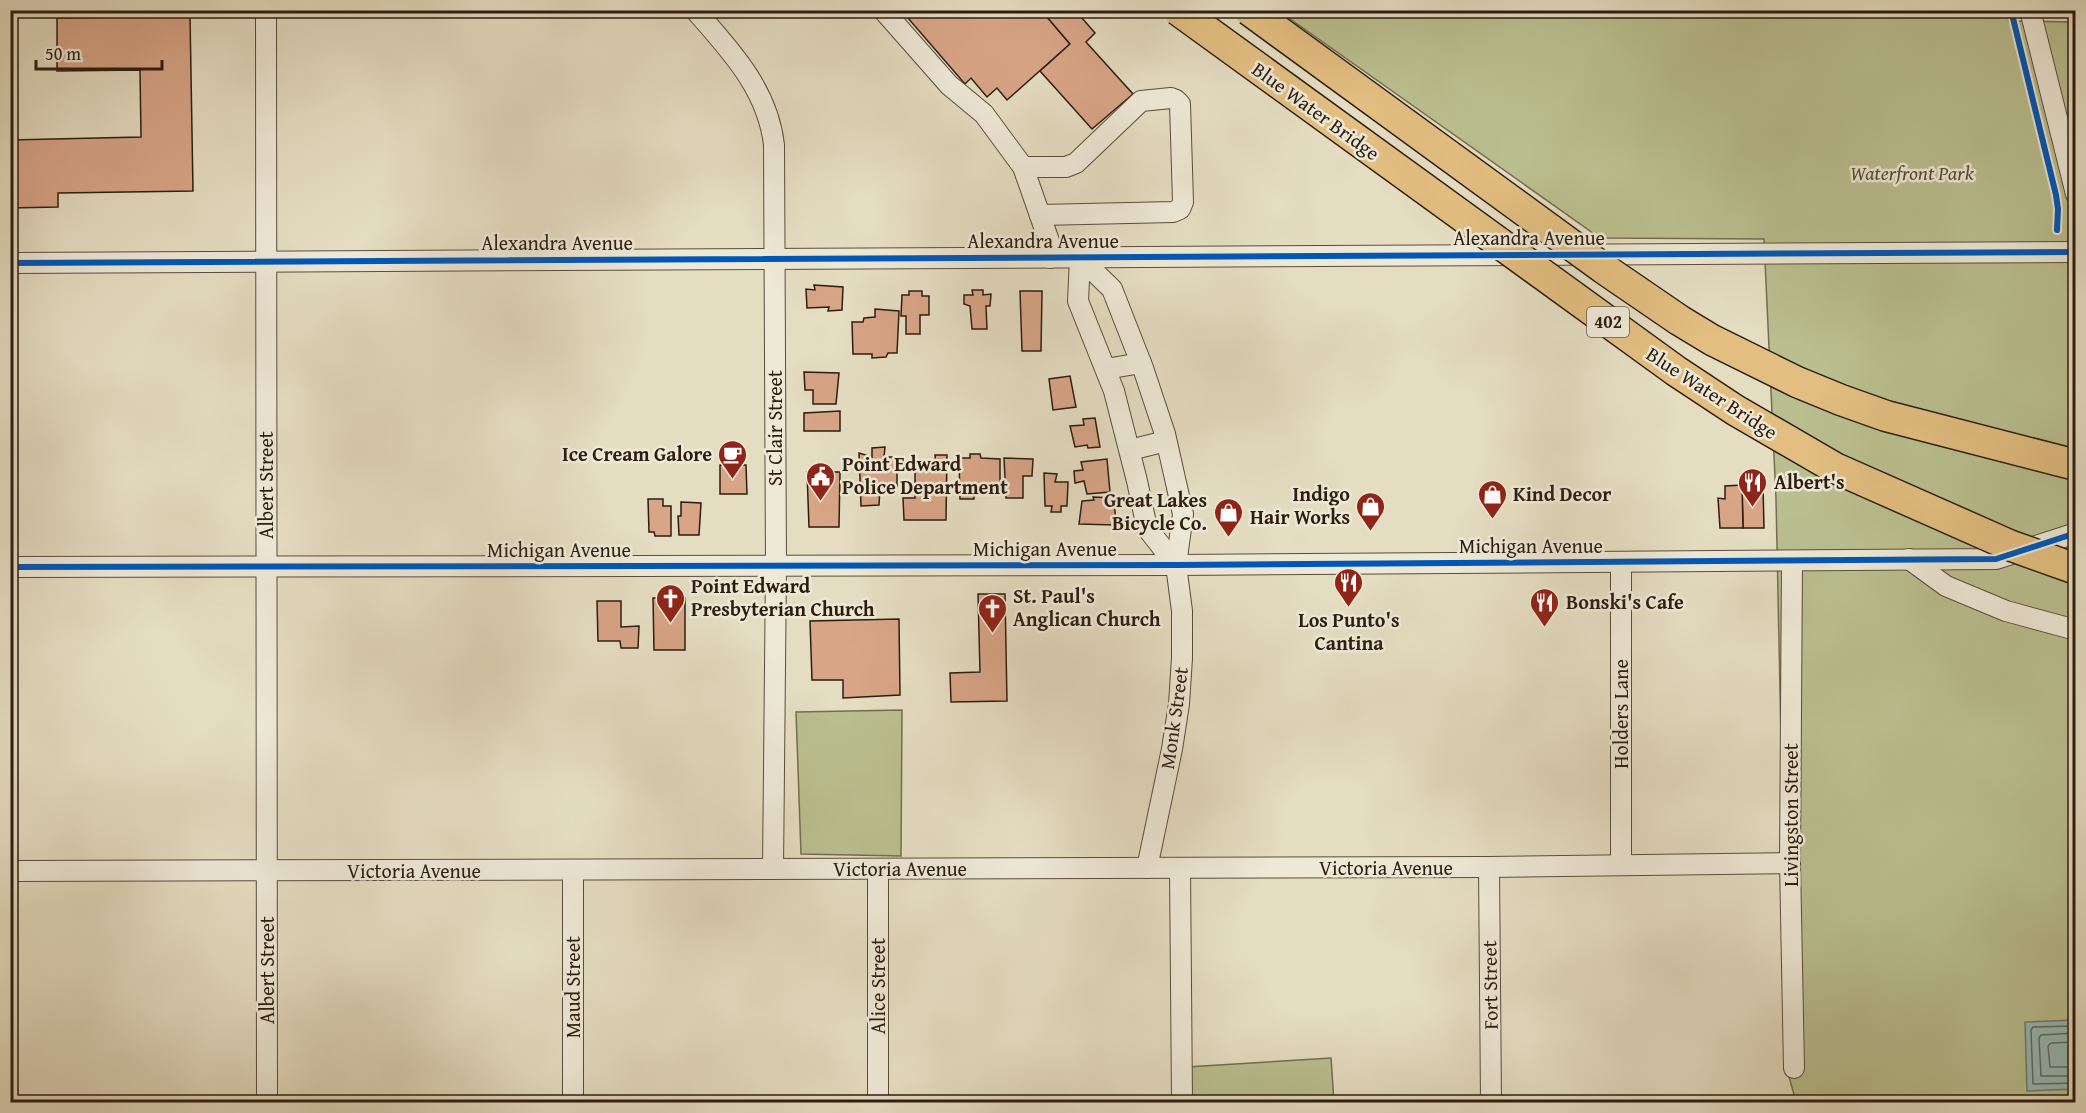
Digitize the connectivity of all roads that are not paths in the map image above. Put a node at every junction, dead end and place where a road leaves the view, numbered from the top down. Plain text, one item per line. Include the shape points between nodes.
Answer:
1 (266, 10) edge
2 (695, 10) edge
3 (884, 10) edge
4 (1178, 10) edge
5 (1249, 10) edge
6 (2030, 10) edge
7 (1023, 167) junction
8 (2076, 194) edge
9 (1040, 215) junction
10 (2076, 252) edge
11 (1050, 258) junction
12 (1080, 258) junction
13 (775, 259) junction
14 (266, 261) junction
15 (10, 263) edge
16 (1141, 363) junction
17 (1106, 369) junction
18 (1166, 441) junction
19 (1130, 450) junction
20 (2076, 465) edge
21 (2076, 533) edge
22 (1909, 559) junction
23 (1792, 561) junction
24 (1621, 562) junction
25 (1176, 565) junction
26 (776, 566) junction
27 (10, 567) edge
28 (266, 567) junction
29 (2076, 568) edge
30 (2076, 630) edge
31 (1790, 863) junction
32 (1622, 865) junction
33 (1489, 867) junction
34 (1147, 868) junction
35 (1180, 868) junction
36 (773, 869) junction
37 (878, 869) junction
38 (10, 871) edge
39 (266, 871) junction
40 (573, 871) junction
41 (1794, 1068) dead end
42 (267, 1102) edge
43 (573, 1102) edge
44 (878, 1102) edge
45 (1182, 1102) edge
46 (1491, 1102) edge

1 - 14 street, Albert Street
2 - 13 street, St Clair Street via 742,66 769,117 774,145
3 - 7 street via 949,85 984,114
4 - 29 highway, Blue Water Bridge / 402, bridge via 1736,410 1835,468 2008,545
5 - 20 highway, 402, bridge via 1603,268 1712,340 1797,382 1886,416
6 - 8 street
7 - 9 street
7 - 9 street via 1076,163 1145,99 1171,98 1180,104 1180,208 1173,212
9 - 11 street
10 - 12 street, Alexandra Avenue
11 - 12 street, Alexandra Avenue
11 - 13 street, Alexandra Avenue
12 - 16 street, Monk Street via 1112,290
12 - 17 street via 1078,301
13 - 14 street, Alexandra Avenue
13 - 26 street, St Clair Street
14 - 15 street, Alexandra Avenue
14 - 28 street, Albert Street
16 - 17 street
16 - 18 street, Monk Street
17 - 19 street
18 - 19 street
18 - 25 street, Monk Street via 1183,514
19 - 25 street via 1147,528
21 - 22 street, Michigan Avenue via 1996,559
22 - 23 street, Michigan Avenue
22 - 30 street via 1946,586 2006,611
23 - 24 street, Michigan Avenue
23 - 31 street, Livingston Street
24 - 25 street, Michigan Avenue
24 - 32 street, Holders Lane
25 - 26 street, Michigan Avenue
25 - 34 street, Monk Street via 1182,611 1179,704
26 - 28 street, Michigan Avenue
26 - 36 street, St Clair Street
27 - 28 street, Michigan Avenue
28 - 39 street, Albert Street
31 - 32 street, Victoria Avenue
31 - 41 street, Livingston Street
32 - 33 street, Victoria Avenue
33 - 35 street, Victoria Avenue
33 - 46 street, Fort Street
34 - 35 street, Victoria Avenue
34 - 37 street, Victoria Avenue
35 - 45 street
36 - 37 street, Victoria Avenue
36 - 40 street, Victoria Avenue
37 - 44 street, Alice Street
38 - 39 street, Victoria Avenue
39 - 40 street, Victoria Avenue
39 - 42 street, Albert Street
40 - 43 street, Maud Street

